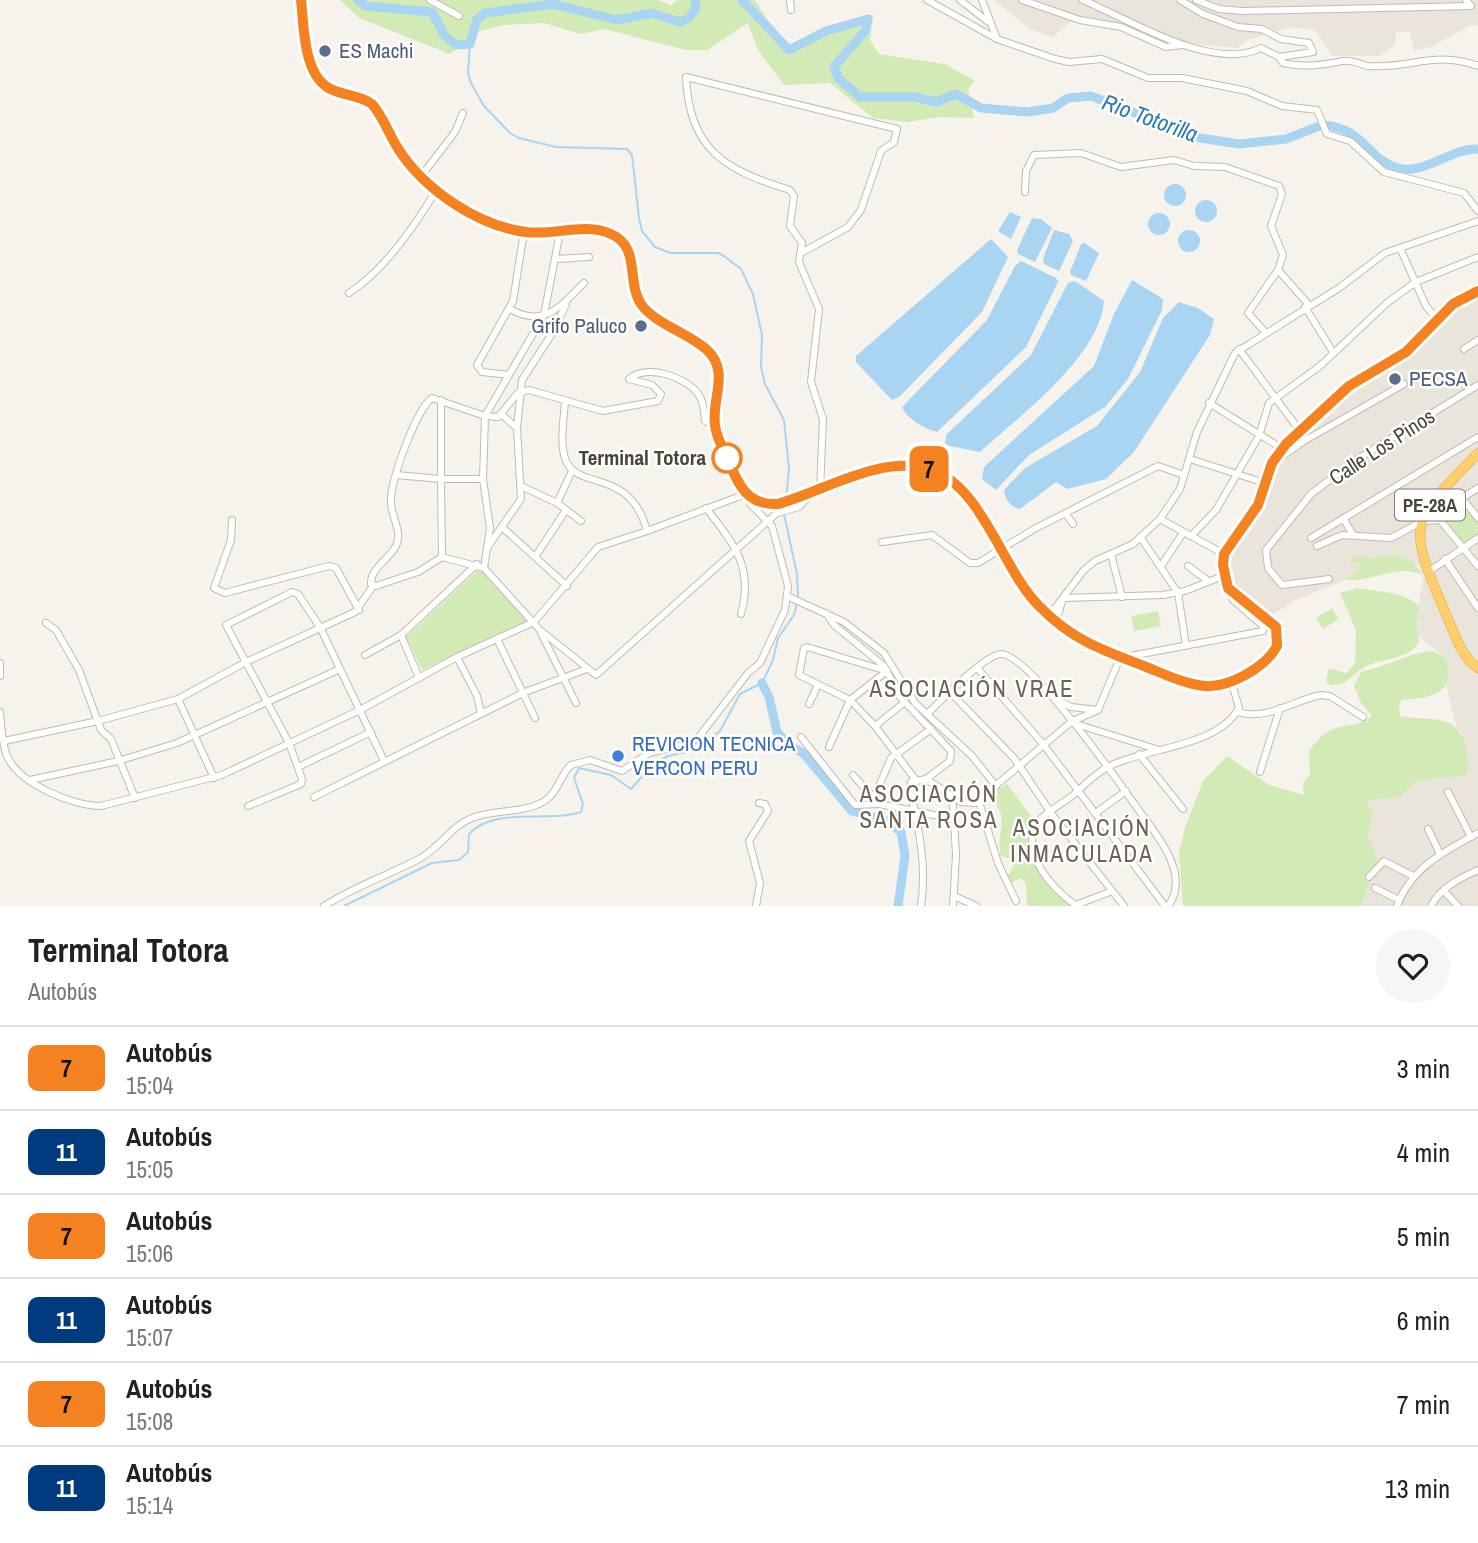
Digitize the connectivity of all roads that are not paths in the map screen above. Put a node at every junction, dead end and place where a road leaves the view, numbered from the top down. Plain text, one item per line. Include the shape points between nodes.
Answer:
1 (301, 0) edge
2 (430, 0) edge
3 (790, 0) edge
4 (927, 0) edge
5 (960, 0) edge
6 (982, 0) edge
7 (1022, 0) edge
8 (1083, 0) edge
9 (1180, 0) edge
10 (1196, 0) edge
11 (1472, 4) edge
12 (791, 10) dead end
13 (459, 16) dead end
14 (992, 25) junction
15 (997, 39) junction
16 (1183, 45) junction
17 (1279, 57) junction
18 (1478, 66) edge
19 (463, 113) dead end
20 (422, 175) junction
21 (438, 189) junction
22 (1026, 192) dead end
23 (1478, 211) edge
24 (1478, 221) edge
25 (524, 232) junction
26 (560, 232) junction
27 (1401, 248) junction
28 (801, 253) junction
29 (589, 257) dead end
30 (1478, 257) edge
31 (556, 259) junction
32 (1278, 270) junction
33 (1416, 282) junction
34 (584, 283) dead end
35 (1478, 290) edge
36 (349, 293) dead end
37 (566, 304) junction
38 (1307, 306) junction
39 (510, 309) junction
40 (544, 315) junction
41 (1437, 319) junction
42 (1265, 332) junction
43 (1478, 340) edge
44 (1239, 349) junction
45 (1464, 349) dead end
46 (1333, 352) junction
47 (509, 376) junction
48 (1404, 384) dead end
49 (1478, 386) edge
50 (518, 393) junction
51 (1275, 398) junction
52 (441, 400) junction
53 (565, 401) junction
54 (1209, 403) junction
55 (502, 415) junction
56 (485, 416) junction
57 (715, 426) junction
58 (517, 428) junction
59 (1300, 431) junction
60 (1259, 436) junction
61 (1478, 437) edge
62 (1283, 449) junction
63 (1478, 453) edge
64 (1190, 460) junction
65 (1272, 463) junction
66 (572, 471) junction
67 (1236, 474) junction
68 (396, 475) junction
69 (1184, 475) junction
70 (441, 479) junction
71 (483, 479) junction
72 (1265, 484) junction
73 (521, 486) junction
74 (1478, 488) edge
75 (816, 491) junction
76 (746, 494) junction
77 (1462, 498) junction
78 (557, 503) junction
79 (706, 508) junction
80 (778, 509) junction
81 (566, 510) junction
82 (1066, 514) junction
83 (1343, 518) junction
84 (1478, 518) edge
85 (1160, 519) junction
86 (232, 520) dead end
87 (1440, 520) junction
88 (581, 521) dead end
89 (770, 521) junction
90 (1423, 521) junction
91 (1073, 524) dead end
92 (502, 527) junction
93 (647, 531) junction
94 (1187, 535) junction
95 (1353, 535) junction
96 (1141, 538) junction
97 (1311, 538) dead end
98 (1478, 538) edge
99 (882, 542) dead end
100 (1317, 546) dead end
101 (487, 548) junction
102 (1464, 548) junction
103 (738, 549) junction
104 (1001, 551) junction
105 (1111, 554) junction
106 (1224, 554) junction
107 (442, 557) junction
108 (535, 557) junction
109 (1446, 559) junction
110 (477, 564) junction
111 (1161, 566) junction
112 (1188, 566) dead end
113 (1478, 566) edge
114 (484, 568) junction
115 (1428, 572) junction
116 (1223, 576) junction
117 (1329, 579) dead end
118 (1207, 580) junction
119 (373, 586) junction
120 (567, 586) junction
121 (1178, 593) junction
122 (789, 597) junction
123 (1122, 597) junction
124 (1063, 598) junction
125 (1245, 606) junction
126 (1478, 608) edge
127 (359, 610) junction
128 (825, 613) junction
129 (741, 614) dead end
130 (1052, 619) junction
131 (534, 622) junction
132 (46, 624) dead end
133 (320, 627) junction
134 (540, 630) junction
135 (401, 635) junction
136 (497, 639) junction
137 (1186, 646) junction
138 (365, 655) dead end
139 (457, 657) junction
140 (1133, 657) junction
141 (1120, 659) junction
142 (246, 662) junction
143 (0, 663) edge
144 (1478, 668) edge
145 (340, 669) junction
146 (587, 669) junction
147 (978, 669) junction
148 (887, 671) junction
149 (0, 676) edge
150 (419, 678) junction
151 (562, 678) junction
152 (1231, 680) junction
153 (818, 685) junction
154 (526, 692) junction
155 (950, 692) junction
156 (1052, 698) junction
157 (178, 699) junction
158 (850, 700) junction
159 (905, 702) junction
160 (268, 703) junction
161 (576, 703) dead end
162 (809, 704) dead end
163 (1280, 708) junction
164 (360, 710) junction
165 (1098, 710) junction
166 (0, 712) edge
167 (1237, 712) junction
168 (481, 713) junction
169 (927, 714) junction
170 (1363, 717) dead end
171 (535, 718) dead end
172 (98, 721) junction
173 (1071, 722) junction
174 (875, 726) junction
175 (932, 729) junction
176 (371, 732) junction
177 (193, 735) junction
178 (801, 737) dead end
179 (4, 741) junction
180 (289, 743) junction
181 (1043, 744) junction
182 (829, 747) dead end
183 (1156, 749) junction
184 (898, 754) junction
185 (1139, 754) junction
186 (118, 761) junction
187 (384, 761) junction
188 (298, 767) junction
189 (1018, 767) junction
190 (1107, 767) junction
191 (1260, 772) dead end
192 (853, 775) dead end
193 (214, 778) junction
194 (915, 779) junction
195 (926, 779) junction
196 (30, 780) junction
197 (996, 786) junction
198 (1079, 790) junction
199 (1126, 791) junction
200 (1448, 792) dead end
201 (953, 796) junction
202 (135, 797) junction
203 (314, 797) dead end
204 (876, 802) junction
205 (979, 802) junction
206 (759, 803) dead end
207 (248, 806) dead end
208 (1183, 809) dead end
209 (1097, 812) junction
210 (916, 813) junction
211 (1051, 813) junction
212 (954, 819) junction
213 (1428, 829) dead end
214 (1475, 835) edge
215 (1440, 854) junction
216 (1478, 870) edge
217 (1413, 876) junction
218 (1369, 877) dead end
219 (1375, 888) dead end
220 (1112, 891) junction
221 (1444, 891) junction
222 (954, 896) junction
223 (1016, 901) dead end
224 (1398, 903) edge
225 (324, 906) edge
226 (756, 906) edge
227 (921, 906) edge
228 (953, 906) edge
229 (976, 906) edge
230 (1077, 906) edge
231 (1124, 906) edge
232 (1167, 906) edge
233 (1431, 906) edge
234 (1458, 906) edge

1 - 20 highway via 309,56 320,80 372,104 399,150
2 - 13 street
3 - 12 street
4 - 15 street
5 - 14 street
6 - 14 street
7 - 16 street via 1080,20 1121,27 1166,47
8 - 16 street
9 - 17 street via 1238,27 1262,29 1281,39 1309,43 1314,49 1310,54
10 - 11 street via 1242,11
14 - 15 street
15 - 23 street via 1055,59 1111,60 1148,78 1182,78 1247,91 1282,106 1317,110 1327,134 1350,141 1378,168 1464,193
16 - 17 street via 1233,57 1261,48
17 - 18 street via 1283,63 1302,67 1351,60 1366,66 1399,66 1439,57
19 - 20 street via 456,132
20 - 21 highway
21 - 25 highway via 476,215
21 - 36 street via 404,239 368,281
22 - 32 street via 1029,161 1042,152 1081,153 1121,167 1167,160 1225,167 1279,186 1271,221 1283,255
24 - 27 street
25 - 26 highway
25 - 39 street via 518,286
26 - 31 street
26 - 57 highway via 601,231 625,245 642,306 702,346 716,361
27 - 33 street
27 - 38 street via 1385,253
28 - 28 street via 848,228 855,219 881,151 894,142 897,129 686,77 688,108 707,146 740,172 792,192 789,223 802,243
28 - 75 street via 799,262 819,309 811,382 823,419
29 - 31 street
30 - 33 street
31 - 40 street
32 - 38 street
32 - 42 street via 1249,310 1249,316
33 - 41 street
33 - 46 street
34 - 37 street
35 - 41 highway
37 - 40 street
37 - 50 street
38 - 42 street
38 - 46 street
39 - 40 street via 527,317
39 - 47 street via 477,365 482,372
40 - 47 street
41 - 59 highway via 1406,352 1349,386
42 - 44 street
43 - 45 street
44 - 51 street
44 - 54 street
46 - 51 street
47 - 56 street
48 - 65 street
49 - 117 street, Calle Los Pinos via 1356,460 1311,494 1266,550 1266,562 1277,582 1288,586
50 - 53 street via 540,391
50 - 55 street
50 - 58 street
51 - 59 street
51 - 60 street via 1263,414
52 - 56 street
52 - 68 street via 427,401
52 - 70 street
53 - 57 street via 603,411 651,403 660,399 657,388 630,377 663,374 695,390 701,397 705,421
53 - 66 street via 564,451
54 - 60 street
54 - 64 street
55 - 56 street
55 - 58 street
56 - 71 street
57 - 76 highway via 736,481
58 - 73 street
59 - 62 highway
60 - 62 street
60 - 67 street
61 - 83 street
62 - 65 highway
63 - 90 highway, PE-28A via 1430,506
64 - 67 street
64 - 69 street
65 - 72 highway
66 - 78 street
66 - 93 street via 617,486 631,497
67 - 72 street
67 - 94 street via 1216,510
68 - 70 street
68 - 119 street via 391,502 399,537 371,578
69 - 82 street via 1158,466
69 - 85 street
70 - 71 street
70 - 107 street
71 - 101 street via 490,528
72 - 106 highway via 1258,505
73 - 78 street
73 - 92 street via 521,499
74 - 77 street
75 - 80 highway
75 - 80 street via 792,510
75 - 104 highway via 886,468 930,470 959,488
76 - 79 street
76 - 80 highway
76 - 89 street via 751,505
77 - 84 street
77 - 87 street
78 - 81 street
79 - 93 street
79 - 103 street
80 - 89 street
81 - 88 street
81 - 108 street
82 - 91 street
82 - 104 street
83 - 95 street
83 - 97 street
85 - 94 street
85 - 96 street
86 - 127 street via 231,540 214,588 218,592 329,566 336,568
87 - 90 street
87 - 102 street
89 - 103 street
89 - 122 street
90 - 95 street via 1391,538
90 - 115 highway, PE-28A via 1418,538
92 - 101 street
92 - 108 street
93 - 120 street via 601,545
94 - 106 street
94 - 111 street
95 - 100 street
96 - 105 street
96 - 111 street
98 - 102 street
99 - 104 street via 932,535 974,564
101 - 114 street
102 - 109 street
102 - 113 street
103 - 129 street via 746,582
103 - 146 street via 599,674
104 - 130 highway via 1030,597
105 - 123 street
105 - 124 street via 1084,570
106 - 116 highway
107 - 110 street
107 - 119 street via 418,572
108 - 120 street
109 - 115 street
109 - 126 street
110 - 114 street
110 - 135 street
111 - 121 street
112 - 118 street
114 - 131 street
115 - 144 highway, PE-28A via 1463,654
116 - 118 street
116 - 125 highway
118 - 121 street
119 - 127 street
120 - 131 street
121 - 123 street
121 - 137 street
122 - 128 street
122 - 225 street via 760,663 698,738 649,753 622,771 590,760 570,765 542,802 472,818 420,859 369,880
123 - 124 street
124 - 130 street
125 - 137 street via 1263,631
125 - 152 highway via 1270,620 1279,641 1267,660
127 - 133 street
128 - 148 street
128 - 169 street via 884,653 915,704
130 - 141 highway via 1083,643
131 - 134 street
131 - 136 street
132 - 172 street via 55,630 79,670
133 - 142 street
133 - 142 street via 292,592 226,625
133 - 145 street
134 - 146 street
134 - 151 street
135 - 138 street
135 - 150 street
136 - 139 street
136 - 154 street
137 - 140 street
139 - 150 street
139 - 168 street
140 - 141 highway
140 - 152 highway via 1195,684
141 - 165 street
142 - 157 street
142 - 160 street
143 - 149 street
145 - 160 street
145 - 164 street
146 - 151 street
147 - 155 street
147 - 156 street via 992,657 1009,655
147 - 181 street
148 - 153 street via 805,647 799,675
148 - 158 street
148 - 159 street
150 - 164 street
151 - 154 street
151 - 161 street
152 - 167 street via 1240,703
153 - 158 street
153 - 162 street
154 - 168 street
154 - 171 street
155 - 169 street
155 - 189 street
156 - 165 street
156 - 173 street
157 - 172 street
157 - 177 street
158 - 174 street
158 - 182 street
159 - 174 street
159 - 175 street
160 - 177 street
160 - 180 street
163 - 167 street via 1251,716
163 - 170 street via 1321,695
163 - 191 street
164 - 176 street
164 - 180 street
165 - 173 street
166 - 179 street
167 - 183 street via 1201,740
168 - 187 street
169 - 197 street
172 - 179 street
172 - 186 street
173 - 181 street
173 - 183 street
173 - 190 street
174 - 184 street
175 - 184 street
175 - 195 street via 952,756
176 - 187 street
176 - 188 street
177 - 186 street
177 - 193 street
178 - 204 street via 849,800 862,806
179 - 196 street via 7,757
180 - 188 street
180 - 193 street
181 - 189 street
181 - 198 street
183 - 185 street
184 - 194 street
184 - 204 street via 891,758
185 - 190 street
185 - 208 street
186 - 196 street
186 - 202 street
187 - 203 street
188 - 207 street via 301,784
189 - 197 street
189 - 211 street
190 - 198 street
190 - 199 street
192 - 204 street
193 - 202 street
194 - 195 street
194 - 210 street via 909,785
195 - 201 street
196 - 202 street via 87,806
197 - 205 street
198 - 209 street
198 - 211 street
199 - 209 street
199 - 232 street via 1163,843 1176,880 1174,898
200 - 214 street
201 - 205 street via 968,804
201 - 212 street
204 - 210 street
205 - 223 street via 998,863
206 - 226 street via 768,811 749,841 760,883
209 - 232 street
210 - 212 street
210 - 227 street via 922,845
211 - 220 street
211 - 230 street via 1035,827 1039,864 1051,886
212 - 222 street
213 - 215 street
214 - 215 street
215 - 217 street
216 - 221 street
217 - 218 street via 1384,861
217 - 224 street
219 - 224 street
220 - 230 street
220 - 231 street
221 - 233 street
221 - 234 street
222 - 228 street
222 - 229 street

